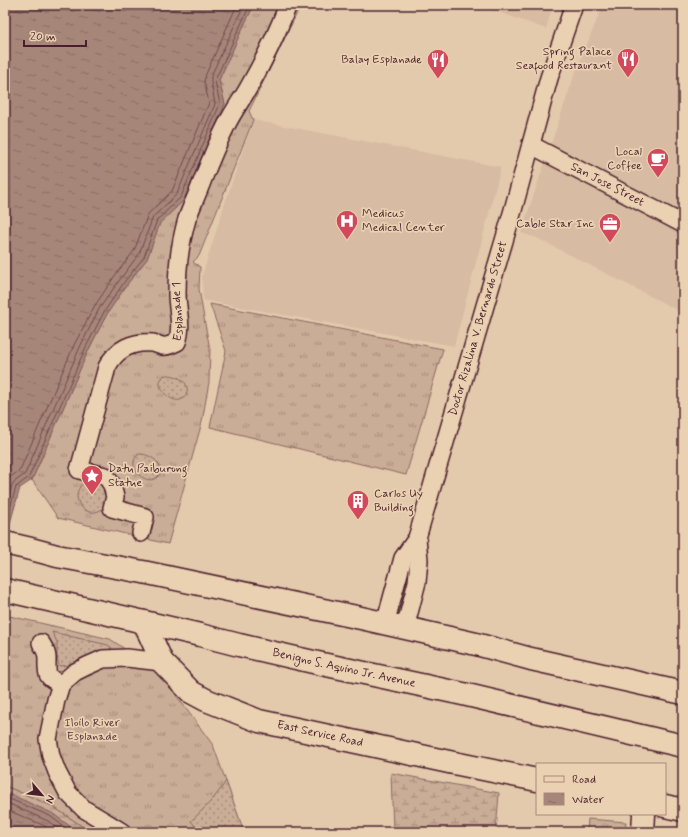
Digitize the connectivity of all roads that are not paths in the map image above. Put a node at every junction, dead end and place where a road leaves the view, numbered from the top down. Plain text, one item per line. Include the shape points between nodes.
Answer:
1 (288, 5) edge
2 (574, 5) edge
3 (531, 145) junction
4 (683, 224) edge
5 (141, 533) dead end
6 (417, 538) junction
7 (5, 543) edge
8 (13, 592) edge
9 (144, 622) junction
10 (384, 624) junction
11 (405, 628) junction
12 (41, 643) dead end
13 (162, 662) junction
14 (61, 684) junction
15 (683, 693) edge
16 (683, 746) edge
17 (536, 780) edge
18 (666, 806) edge
19 (683, 810) edge
20 (644, 815) edge
21 (122, 832) edge
22 (643, 832) edge

1 - 5 street, Esplanade 1 via 271,46 226,125 192,206 182,238 180,256 177,295 180,336 177,342 163,346 144,343 129,345 116,354 107,366 79,470 106,476 115,497 112,508 145,517
2 - 3 street, Doctor Rizalina V. Bernardo Street via 549,78
3 - 4 street, San Jose Street
3 - 6 street, Doctor Rizalina V. Bernardo Street
6 - 10 street, Doctor Rizalina V. Bernardo Street via 404,558
6 - 11 street, Doctor Rizalina V. Bernardo Street via 418,582
7 - 10 main road
8 - 9 main road, Benigno S. Aquino Jr. Avenue
9 - 13 main road, East Service Road
9 - 16 main road, Benigno S. Aquino Jr. Avenue
10 - 11 main road
11 - 15 main road
12 - 14 street via 45,648 49,677
13 - 14 street via 127,658 103,659 75,672
13 - 17 main road, East Service Road via 191,692 259,721
14 - 21 street via 48,739 56,772 68,793 84,808
18 - 19 main road
20 - 22 main road

